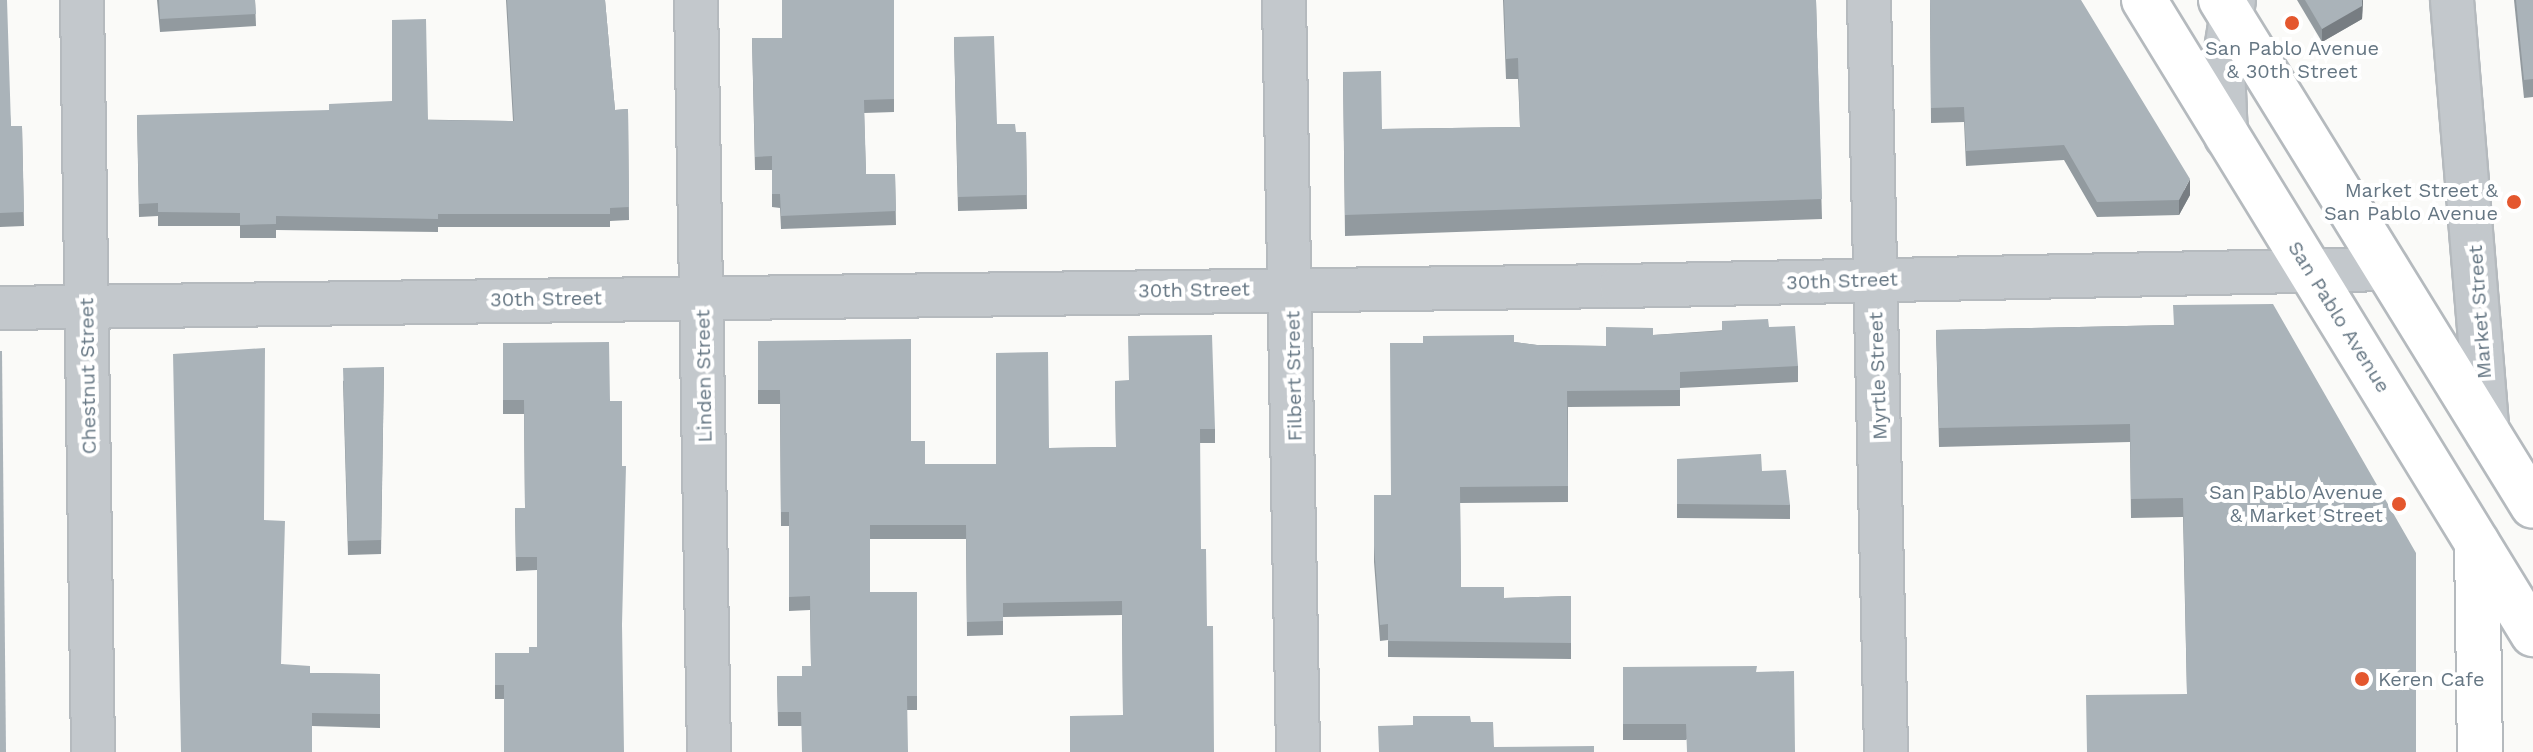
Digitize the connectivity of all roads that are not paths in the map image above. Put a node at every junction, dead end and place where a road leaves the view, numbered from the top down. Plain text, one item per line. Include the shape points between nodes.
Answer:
1 (82, 0) edge
2 (696, 0) edge
3 (1284, 0) edge
4 (1869, 0) edge
5 (2144, 0) edge
6 (2452, 0) edge
7 (2228, 4) edge
8 (2226, 137) junction
9 (2310, 269) junction
10 (2388, 269) junction
11 (1875, 279) junction
12 (1293, 288) junction
13 (703, 296) junction
14 (87, 307) junction
15 (0, 308) edge
16 (2488, 434) junction
17 (2530, 496) edge
18 (2477, 541) junction
19 (2533, 634) edge
20 (93, 752) edge
21 (709, 752) edge
22 (1298, 752) edge
23 (1886, 752) edge
24 (2480, 752) edge

1 - 14 street, Chestnut Street
2 - 13 street, Linden Street
3 - 12 street, Filbert Street
4 - 11 street, Myrtle Street
5 - 8 main road, San Pablo Avenue
6 - 16 street, Market Street
7 - 8 street via 2223,68
7 - 10 main road
8 - 9 main road, San Pablo Avenue
9 - 10 street, 30th Street
9 - 11 street, 30th Street
9 - 18 main road, San Pablo Avenue
10 - 16 main road
11 - 12 street, 30th Street
11 - 23 street, Myrtle Street
12 - 13 street, 30th Street
12 - 22 street, Filbert Street
13 - 14 street, 30th Street
13 - 21 street, Linden Street
14 - 15 street, 30th Street
14 - 20 street, Chestnut Street
16 - 17 main road
18 - 19 main road, San Pablo Avenue
18 - 24 main road

